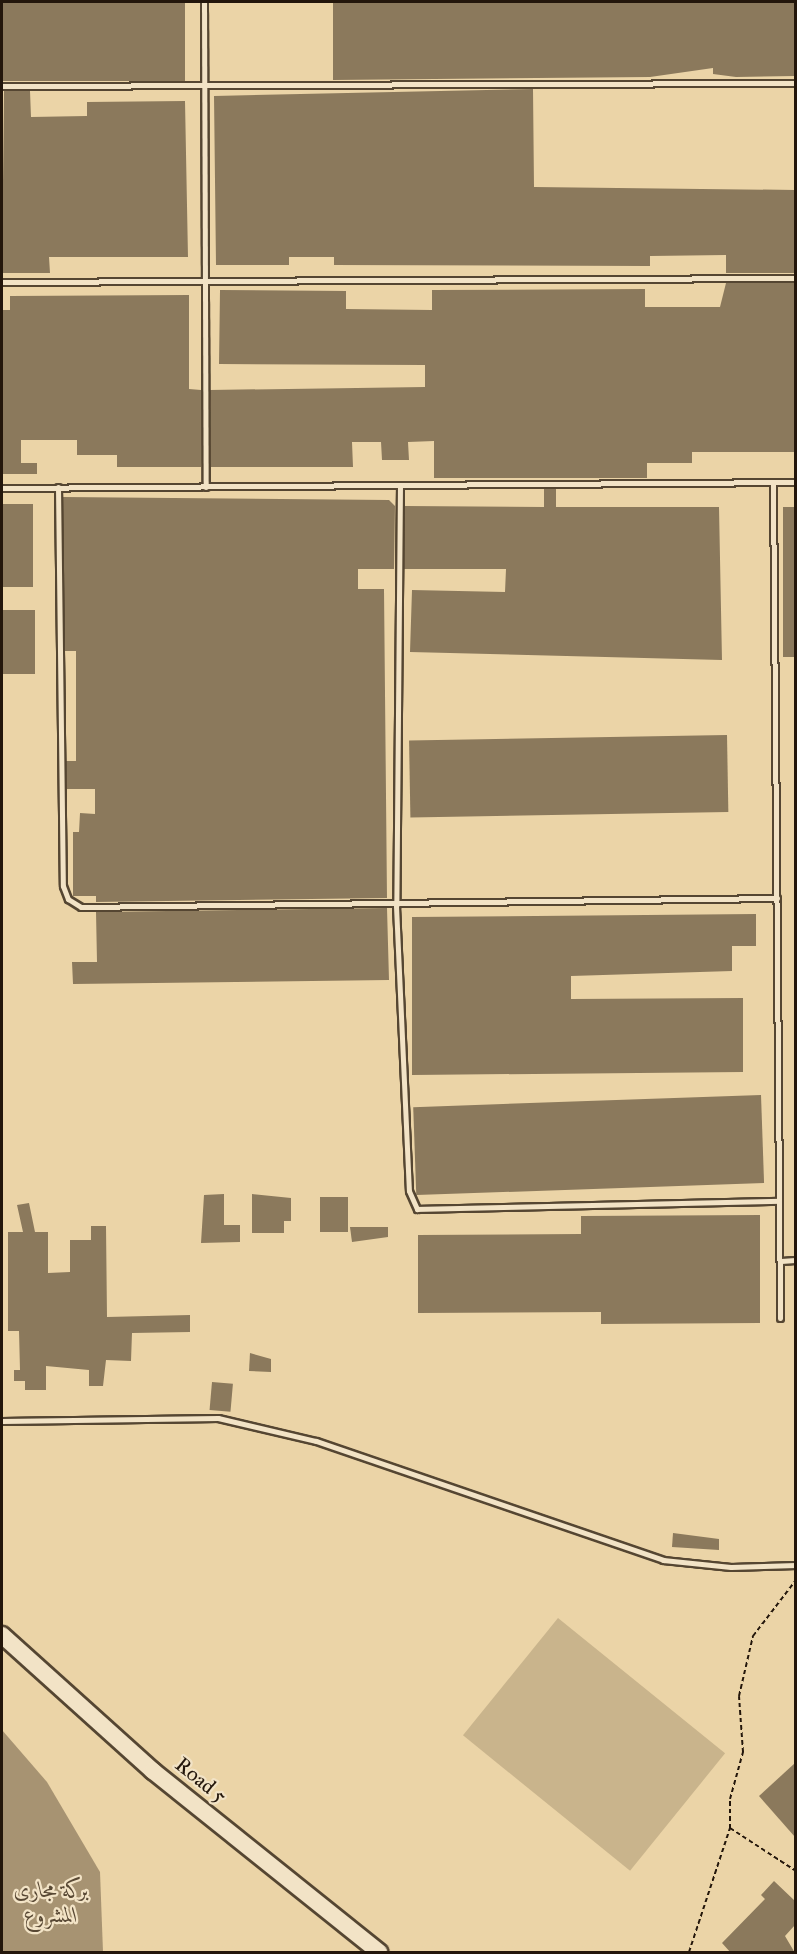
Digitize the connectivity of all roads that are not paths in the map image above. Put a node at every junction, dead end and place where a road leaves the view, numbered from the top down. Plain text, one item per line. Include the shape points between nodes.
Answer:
1 (204, 2) edge
2 (795, 83) edge
3 (205, 85) junction
4 (2, 86) edge
5 (795, 278) edge
6 (205, 281) junction
7 (2, 282) edge
8 (795, 482) edge
9 (773, 483) junction
10 (400, 485) junction
11 (206, 486) junction
12 (2, 488) edge
13 (58, 488) junction
14 (777, 898) junction
15 (396, 906) junction
16 (779, 1201) junction
17 (795, 1260) edge
18 (780, 1261) junction
19 (780, 1318) dead end
20 (2, 1422) edge
21 (795, 1565) edge
22 (2, 1635) edge
23 (379, 1953) edge

1 - 3 lane
2 - 3 lane
3 - 4 lane
3 - 6 lane
5 - 6 lane
6 - 7 lane
6 - 11 lane
8 - 9 lane
9 - 10 lane
9 - 14 lane
10 - 11 lane
10 - 15 lane
11 - 13 lane
12 - 13 lane
13 - 15 lane via 63,886 68,899 81,908
14 - 15 lane
14 - 16 lane
15 - 16 lane via 409,1191 417,1209
16 - 18 lane
17 - 18 lane
18 - 19 lane
20 - 21 lane via 218,1418 316,1441 663,1560 731,1567
22 - 23 main road, Road 5 via 153,1771

